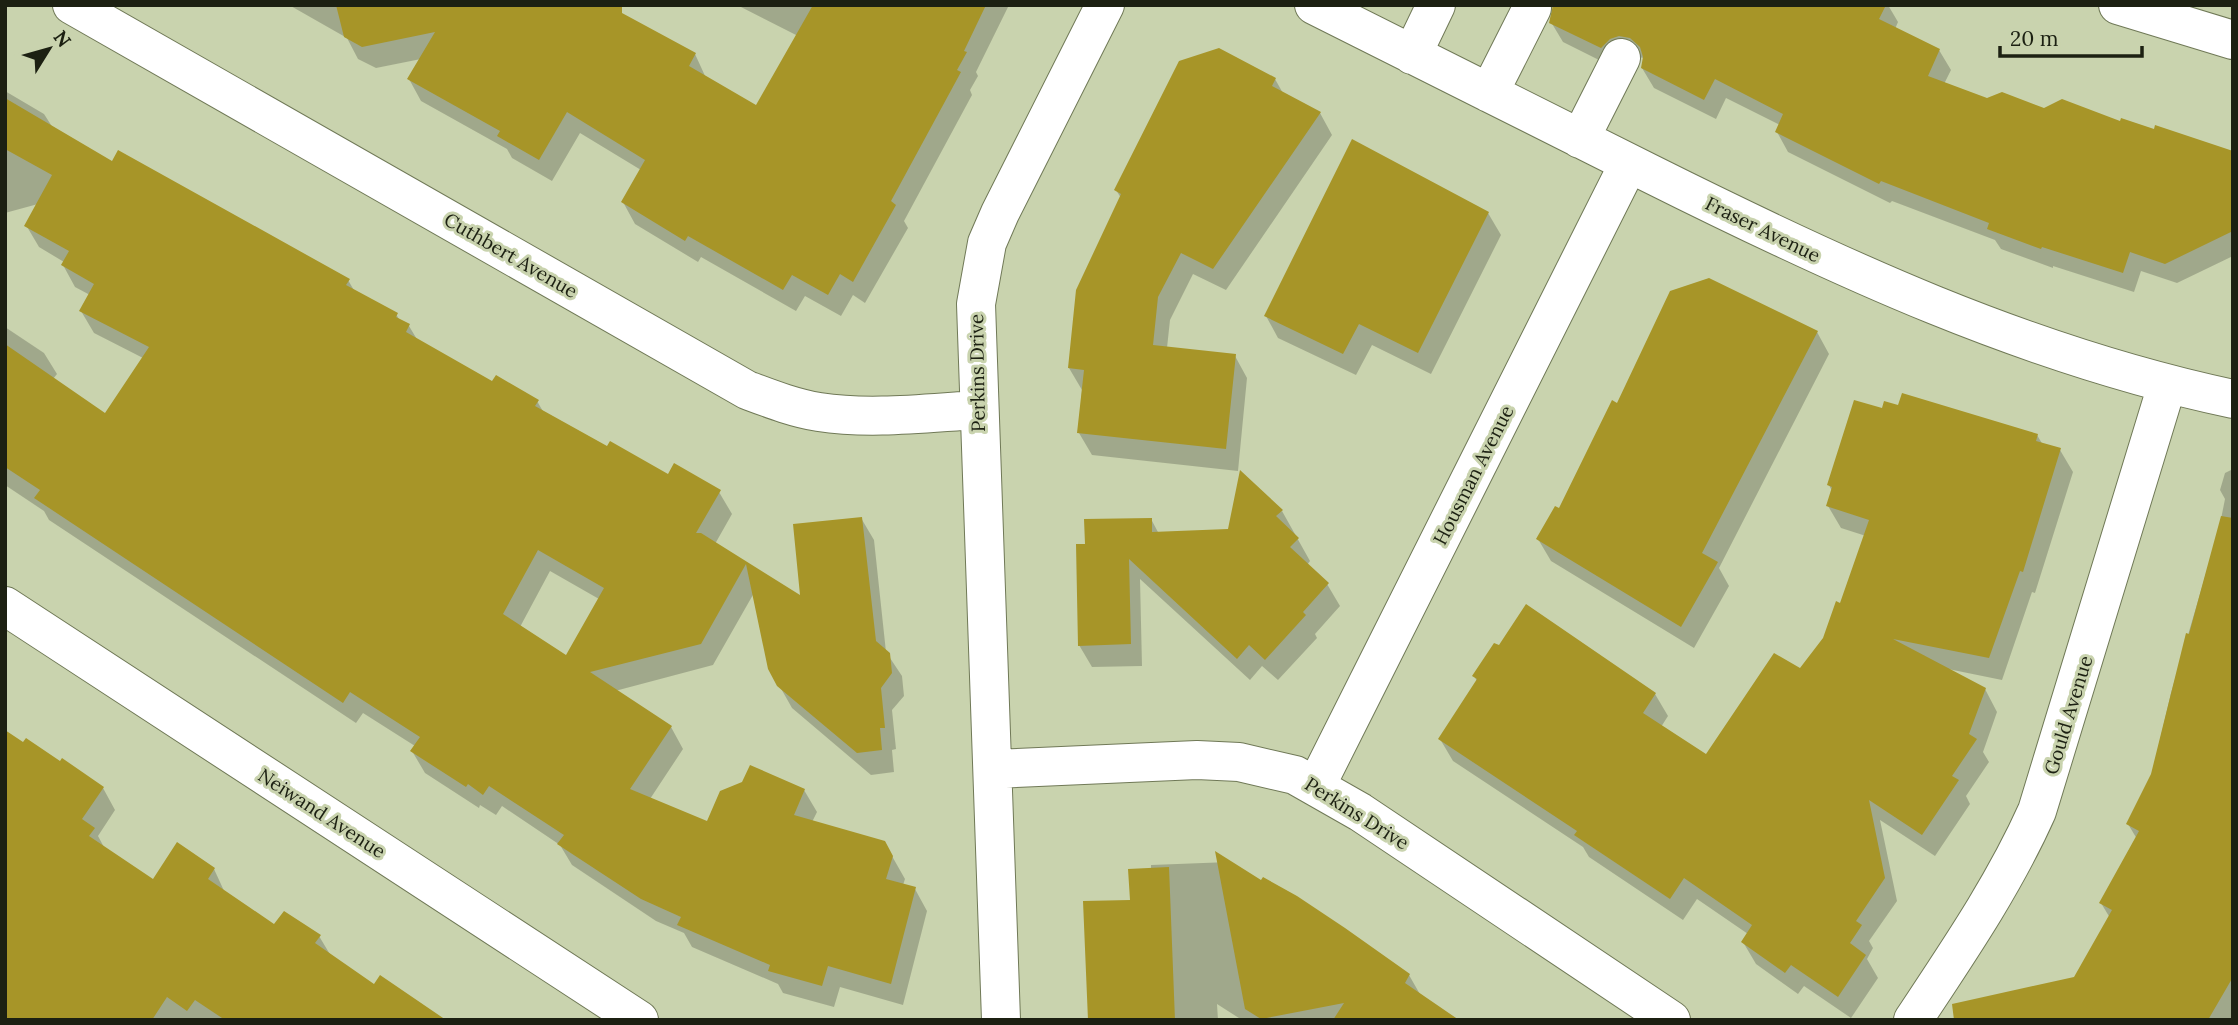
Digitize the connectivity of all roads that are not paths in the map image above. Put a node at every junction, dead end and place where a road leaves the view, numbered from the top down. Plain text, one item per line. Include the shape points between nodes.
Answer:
1 (72, 5) edge
2 (1105, 5) edge
3 (1436, 5) edge
4 (2118, 5) edge
5 (1532, 8) dead end
6 (1334, 10) edge
7 (2233, 40) edge
8 (1412, 55) junction
9 (1621, 58) dead end
10 (1489, 93) junction
11 (1580, 139) junction
12 (1629, 163) junction
13 (2167, 385) junction
14 (2233, 400) edge
15 (978, 410) junction
16 (5, 606) edge
17 (993, 769) junction
18 (1316, 786) junction
19 (639, 1020) edge
20 (1001, 1020) edge
21 (1671, 1020) edge
22 (1913, 1020) edge

1 - 15 street, Cuthbert Avenue via 747,390 821,412
2 - 15 street, Perkins Drive via 987,243 976,304
3 - 8 street
4 - 7 street
5 - 10 street
6 - 8 street, Fraser Avenue
8 - 10 street, Fraser Avenue
9 - 11 street
10 - 11 street, Fraser Avenue
11 - 12 street, Fraser Avenue
12 - 13 street, Fraser Avenue via 1899,293 2038,345
12 - 18 street, Housman Avenue
13 - 14 street, Fraser Avenue
13 - 22 street, Gould Avenue via 2037,811 1992,901
15 - 17 street, Perkins Drive
16 - 19 street, Neiwand Avenue
17 - 18 street, Perkins Drive via 1197,760 1272,767
17 - 20 street, Perkins Drive
18 - 21 street, Perkins Drive

